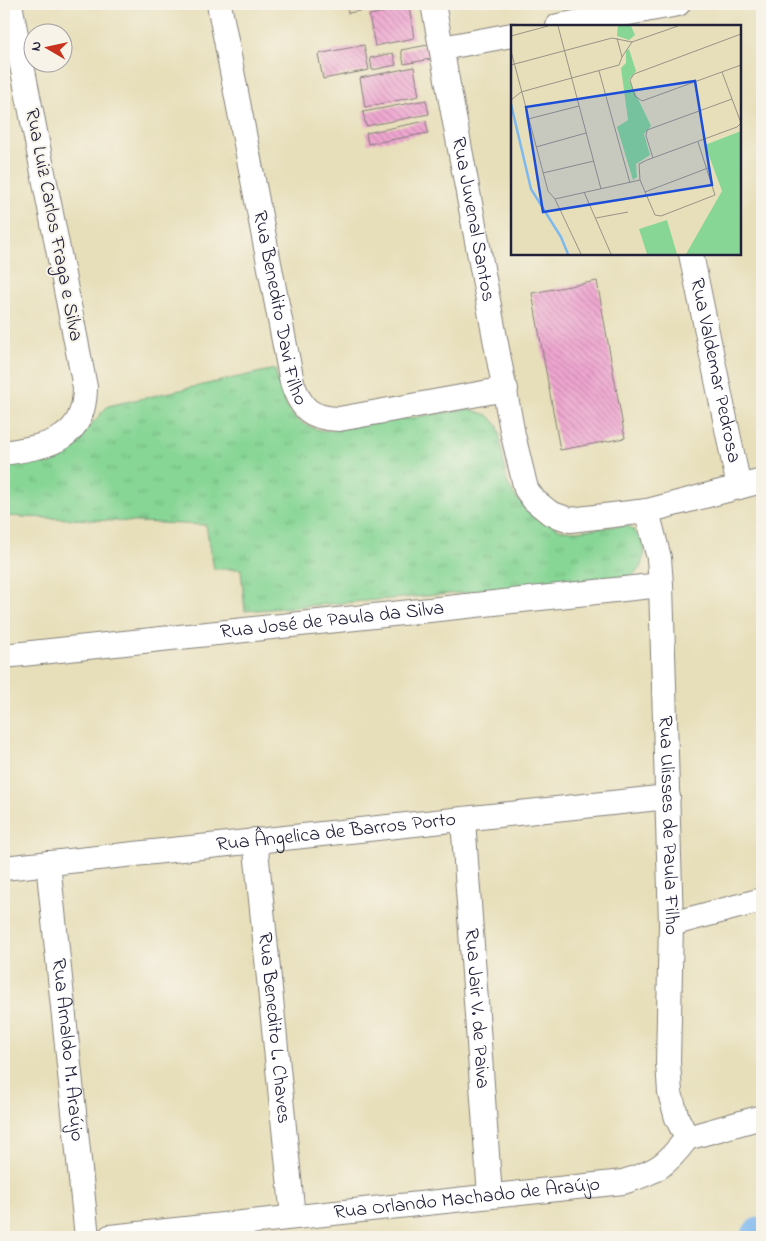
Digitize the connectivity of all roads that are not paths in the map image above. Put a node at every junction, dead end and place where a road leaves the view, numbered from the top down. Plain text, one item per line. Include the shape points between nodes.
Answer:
1 (10, 4) edge
2 (219, 4) edge
3 (433, 4) edge
4 (678, 4) edge
5 (644, 18) edge
6 (569, 25) edge
7 (511, 35) edge
8 (442, 48) junction
9 (691, 255) edge
10 (506, 389) junction
11 (4, 454) edge
12 (762, 481) edge
13 (738, 487) junction
14 (647, 511) junction
15 (661, 585) junction
16 (4, 656) edge
17 (668, 797) junction
18 (463, 820) junction
19 (254, 840) junction
20 (48, 863) junction
21 (4, 868) edge
22 (762, 900) edge
23 (671, 924) junction
24 (762, 1117) edge
25 (688, 1138) junction
26 (490, 1196) junction
27 (293, 1217) junction
28 (87, 1237) edge
29 (110, 1237) edge

1 - 11 street, Rua Luiz Carlos Fraga e Silva via 85,387 85,404 70,432 44,447
2 - 10 street, Rua Benedito Davi Filho via 292,382 298,399 310,413 321,418 339,419
3 - 8 street, Rua Juvenal Santos
4 - 5 street
5 - 6 street
7 - 8 street
8 - 10 street, Rua Juvenal Santos
9 - 13 street, Rua Valdemar Pedrosa
10 - 14 street, Rua Juvenal Santos via 526,489 534,500 550,513 570,520
12 - 13 street, Rua Juvenal Santos
13 - 14 street, Rua Juvenal Santos
14 - 15 street, Rua Ulisses de Paula Filho via 659,558
15 - 16 street, Rua José de Paula da Silva
15 - 17 street, Rua Ulisses de Paula Filho
17 - 18 street, Rua Ângelica de Barros Porto
17 - 23 street, Rua Ulisses de Paula Filho
18 - 19 street, Rua Ângelica de Barros Porto
18 - 26 street, Rua Jair V. de Paiva
19 - 20 street, Rua Ângelica de Barros Porto
19 - 27 street, Rua Benedito L. Chaves
20 - 21 street, Rua Ângelica de Barros Porto
20 - 28 street, Rua Arnaldo M. Araújo
22 - 23 street
23 - 25 street, Rua Ulisses de Paula Filho via 670,1093 677,1118
24 - 25 street
25 - 26 street, Rua Orlando Machado de Araújo via 671,1160 650,1174 623,1182
26 - 27 street, Rua Orlando Machado de Araújo
27 - 29 street, Rua Orlando Machado de Araújo

